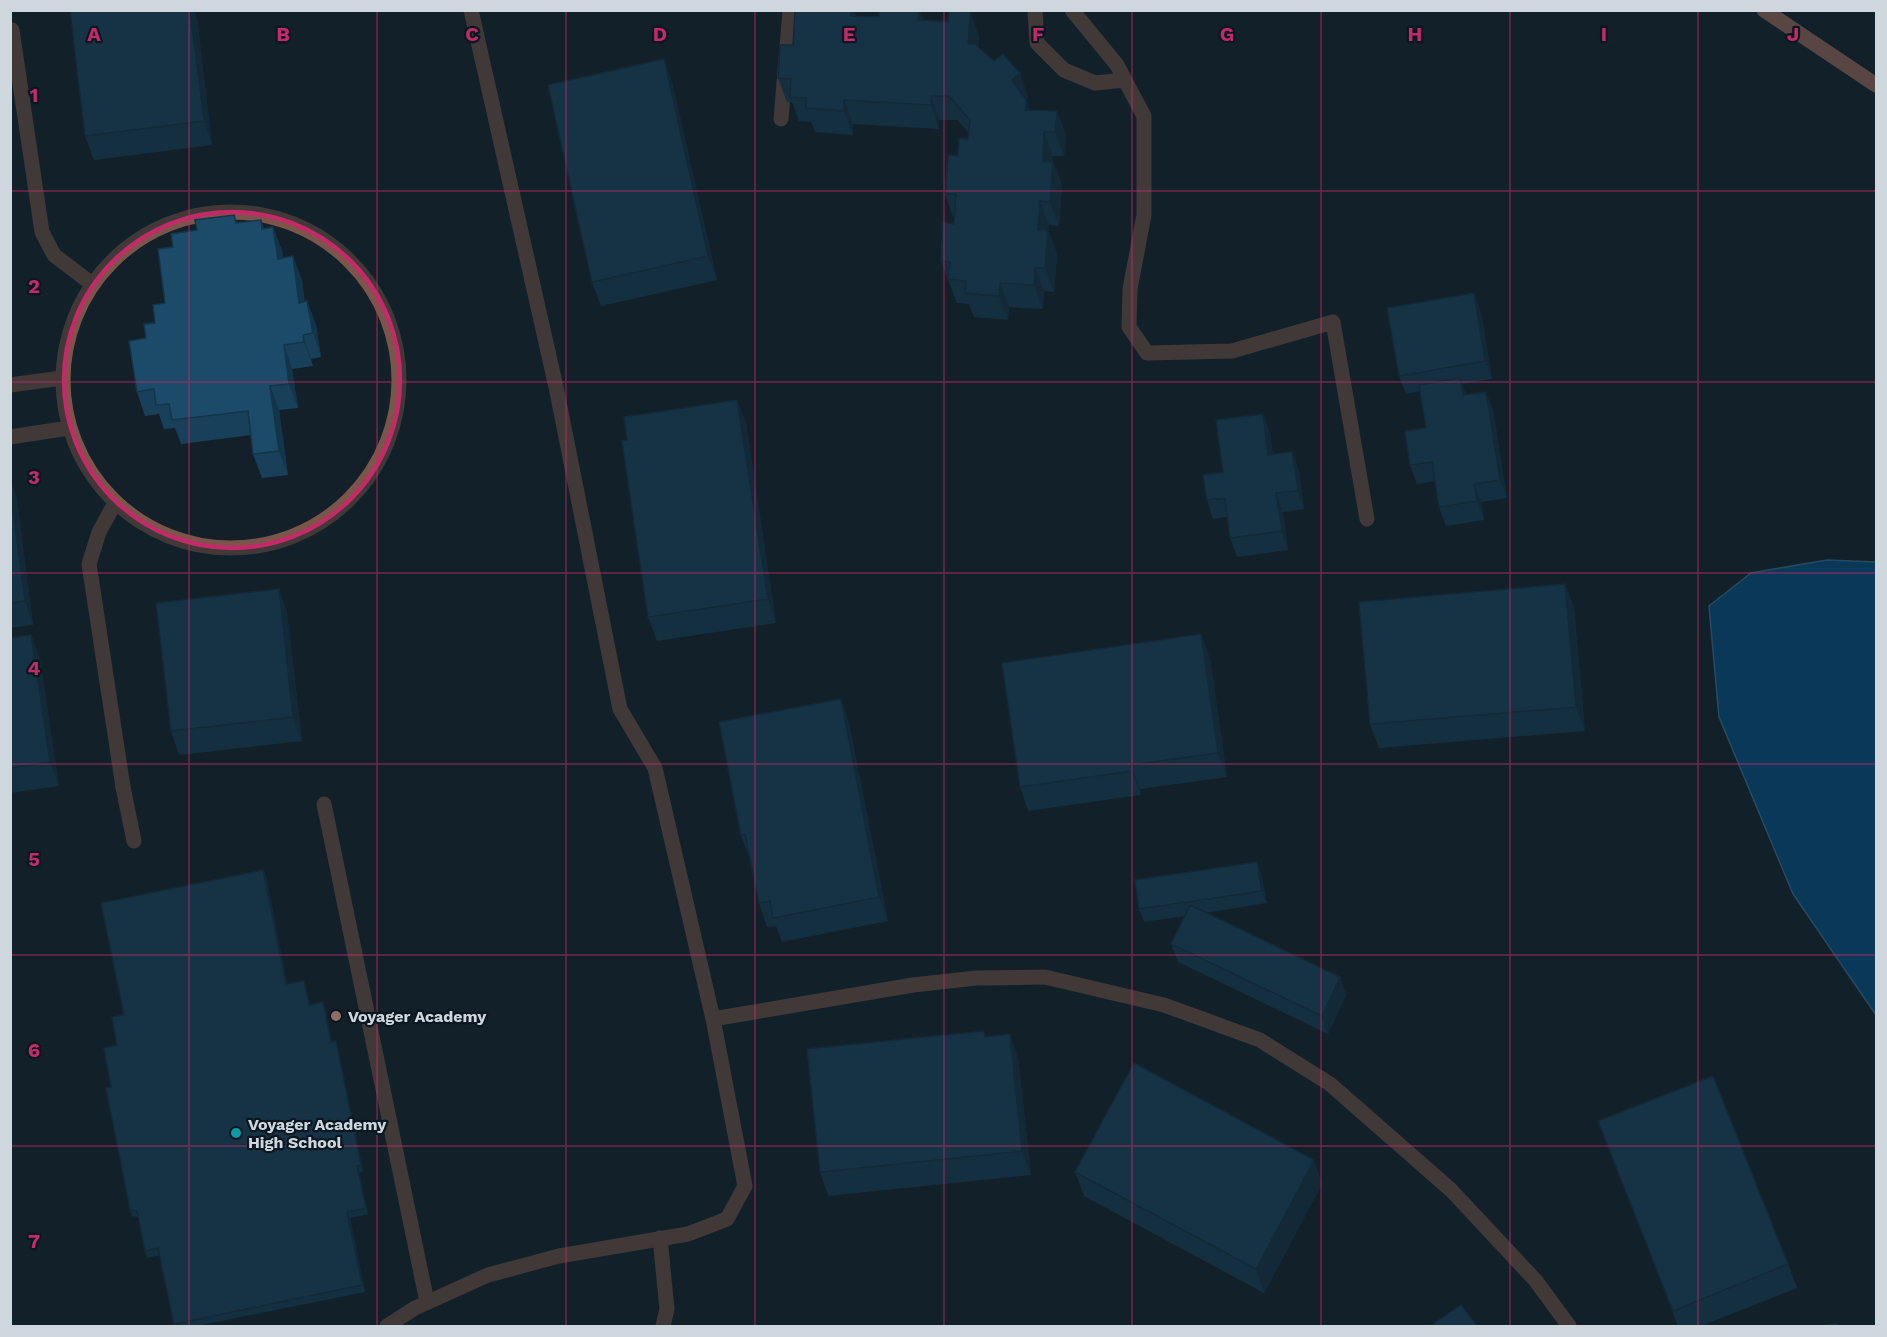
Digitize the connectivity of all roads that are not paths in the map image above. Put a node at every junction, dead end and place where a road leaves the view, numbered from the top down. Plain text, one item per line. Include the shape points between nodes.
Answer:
1 (471, 10) edge
2 (790, 10) edge
3 (1035, 10) edge
4 (1072, 10) edge
5 (1764, 10) edge
6 (12, 30) dead end
7 (1125, 80) junction
8 (1876, 85) edge
9 (780, 119) dead end
10 (92, 284) junction
11 (62, 378) junction
12 (10, 385) edge
13 (69, 428) junction
14 (10, 437) edge
15 (115, 503) junction
16 (1368, 519) dead end
17 (324, 804) dead end
18 (134, 841) dead end
19 (713, 1020) junction
20 (660, 1238) junction
21 (428, 1302) junction
22 (387, 1326) edge
23 (663, 1326) edge
24 (1569, 1326) edge

1 - 19 street via 556,387 620,709 655,768
2 - 9 street
3 - 7 street via 1037,43 1064,70 1095,82
4 - 7 street
5 - 8 street
6 - 10 street via 42,232 54,255
7 - 16 street via 1144,116 1144,215 1130,289 1129,327 1147,353 1232,351 1333,322
10 - 11 street via 66,345
10 - 15 street via 117,255 149,232 185,217 224,211 263,214 300,226 334,246 362,273 383,306 396,343 400,382 395,421 381,458 360,490 331,517 297,536 260,548 221,549 182,542 147,527
11 - 12 street
11 - 13 street
13 - 14 street
13 - 15 street via 95,481
15 - 18 street via 99,532 89,564
17 - 21 street
19 - 20 street via 745,1186 727,1219 688,1234
19 - 24 street via 913,985 976,978 1045,977 1164,1005 1260,1040 1330,1084 1451,1190 1536,1281
20 - 21 street via 559,1256 488,1275
20 - 23 street via 667,1309
21 - 22 street

